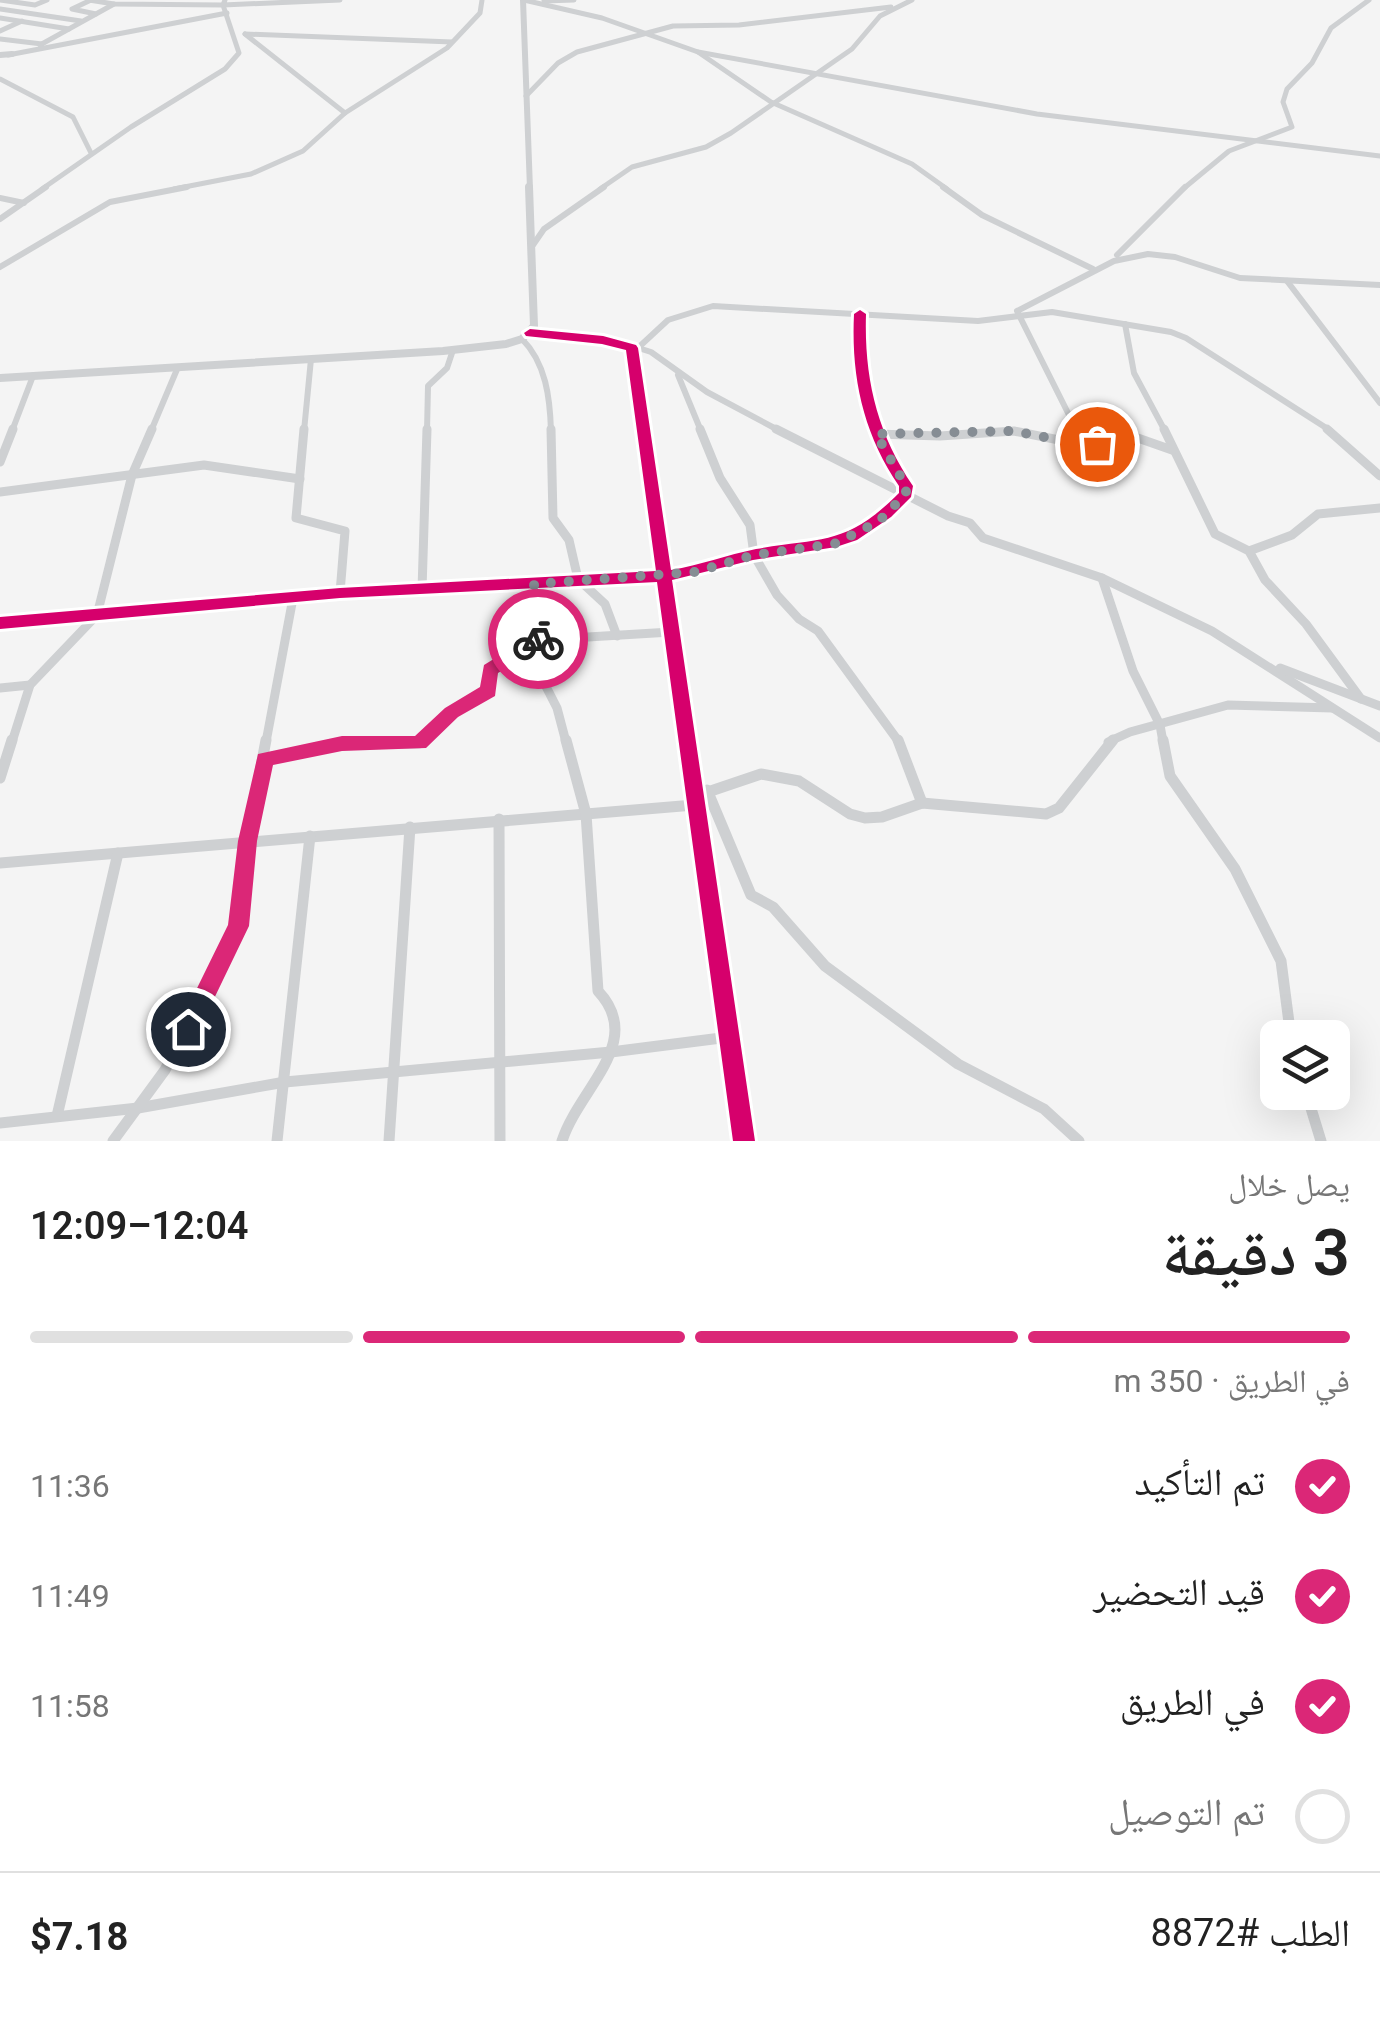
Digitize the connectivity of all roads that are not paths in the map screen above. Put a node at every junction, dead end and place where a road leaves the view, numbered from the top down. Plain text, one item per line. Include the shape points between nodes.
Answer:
1 (0, 0) edge
2 (45, 0) edge
3 (90, 0) edge
4 (120, 0) edge
5 (340, 0) edge
6 (482, 0) edge
7 (572, 0) edge
8 (912, 0) edge
9 (1369, 0) edge
10 (306, 1) edge
11 (526, 1) edge
12 (224, 2) edge
13 (114, 4) junction
14 (898, 6) junction
15 (0, 10) edge
16 (227, 13) junction
17 (96, 14) junction
18 (38, 15) junction
19 (2, 19) edge
20 (23, 21) junction
21 (83, 21) junction
22 (232, 23) junction
23 (69, 28) junction
24 (0, 31) edge
25 (245, 34) junction
26 (646, 34) junction
27 (0, 39) edge
28 (454, 42) junction
29 (42, 44) junction
30 (28, 51) junction
31 (698, 52) junction
32 (12, 54) joint
33 (0, 58) edge
34 (814, 76) junction
35 (0, 80) edge
36 (526, 96) junction
37 (771, 102) junction
38 (345, 113) junction
39 (1251, 142) junction
40 (92, 153) junction
41 (1380, 156) edge
42 (0, 198) edge
43 (24, 202) junction
44 (0, 218) edge
45 (533, 245) junction
46 (1116, 257) junction
47 (0, 268) edge
48 (1092, 270) junction
49 (1287, 281) junction
50 (1380, 285) edge
51 (1017, 311) junction
52 (860, 314) junction
53 (1125, 324) junction
54 (526, 336) junction
55 (635, 346) junction
56 (453, 350) junction
57 (311, 359) junction
58 (178, 366) junction
59 (677, 371) junction
60 (33, 376) junction
61 (0, 378) edge
62 (1380, 403) edge
63 (876, 434) junction
64 (1084, 445) junction
65 (1172, 450) junction
66 (0, 462) edge
67 (132, 475) junction
68 (1380, 476) edge
69 (300, 478) junction
70 (0, 492) edge
71 (906, 494) junction
72 (1380, 508) edge
73 (1249, 550) junction
74 (754, 555) junction
75 (663, 576) junction
76 (1102, 578) junction
77 (578, 579) junction
78 (534, 584) junction
79 (422, 590) junction
80 (340, 593) junction
81 (293, 598) junction
82 (97, 615) junction
83 (0, 623) edge
84 (671, 632) junction
85 (617, 636) junction
86 (538, 640) junction
87 (1260, 661) junction
88 (30, 685) junction
89 (0, 688) edge
90 (1361, 699) junction
91 (1380, 706) edge
92 (1336, 708) junction
93 (1160, 726) junction
94 (1380, 738) edge
95 (264, 759) junction
96 (0, 778) edge
97 (707, 790) junction
98 (694, 801) junction
99 (922, 803) junction
100 (586, 814) junction
101 (499, 819) junction
102 (410, 827) junction
103 (310, 836) junction
104 (248, 841) junction
105 (118, 853) junction
106 (0, 864) edge
107 (1289, 1020) edge
108 (729, 1037) junction
109 (611, 1052) junction
110 (500, 1062) junction
111 (393, 1072) junction
112 (285, 1082) junction
113 (138, 1108) junction
114 (1311, 1110) edge
115 (56, 1116) junction
116 (0, 1123) edge
117 (113, 1141) edge
118 (276, 1141) edge
119 (388, 1141) edge
120 (500, 1141) edge
121 (562, 1141) edge
122 (744, 1141) edge
123 (1079, 1141) edge
124 (1320, 1141) edge

1 - 2 street via 35,6
3 - 13 street
3 - 17 street via 72,9
4 - 13 street
5 - 10 street
6 - 28 street via 480,13
7 - 11 street
8 - 14 street
9 - 39 street via 1329,30 1310,67 1283,94 1292,128
10 - 12 street
11 - 26 street
11 - 36 street
12 - 13 street
12 - 16 street
13 - 17 street
14 - 26 street
14 - 34 street
15 - 18 street
16 - 22 street
16 - 30 street
17 - 21 street
18 - 20 street
18 - 21 street
19 - 20 street
20 - 23 street
20 - 24 street
21 - 23 street
22 - 25 street
22 - 40 street via 234,62
23 - 29 street
25 - 28 street
25 - 38 street
26 - 31 street
26 - 36 street via 578,52
27 - 29 street
28 - 38 street
29 - 30 street
30 - 32 street
30 - 33 street
31 - 34 street
31 - 37 street
32 - 33 street
34 - 37 street
34 - 39 street via 1044,117
35 - 40 street via 73,117
36 - 45 street
37 - 45 street via 706,147 632,168 544,229
37 - 48 street via 912,164 982,214
38 - 47 street via 280,164 110,202
39 - 41 street
39 - 46 street via 1194,177
40 - 43 street
42 - 43 street
43 - 44 street
45 - 54 street via 534,326
46 - 48 street
46 - 49 street via 1146,252 1231,277
48 - 51 street
49 - 50 street
49 - 62 street
51 - 52 street via 978,321
51 - 53 street via 1078,312
51 - 64 street
52 - 55 street via 713,306 668,320
52 - 63 street via 860,379
53 - 65 street via 1134,373
53 - 68 street via 1171,331 1232,365 1334,432
54 - 55 street
54 - 56 street
54 - 77 street via 542,366 553,432 550,509 569,540
55 - 59 street
55 - 75 street
56 - 57 street
56 - 79 street via 428,386
57 - 58 street
57 - 69 street
58 - 60 street
58 - 67 street
59 - 71 street
59 - 74 street via 720,478 750,525
60 - 61 street
60 - 66 street
63 - 64 street via 1014,431
63 - 71 street
64 - 65 street via 1134,437
65 - 73 street via 1215,534
67 - 69 street via 204,466
67 - 70 street
67 - 82 street
69 - 80 street via 296,518 346,531
71 - 74 street via 856,536
71 - 76 street via 970,523 984,538
72 - 73 street via 1318,514 1292,536
73 - 90 street via 1265,580
74 - 75 street
74 - 99 street via 777,595 818,631 893,730
75 - 77 street
75 - 84 street
76 - 87 street
76 - 93 street via 1133,671
77 - 78 street
77 - 85 street via 605,604
78 - 79 street
78 - 86 street
79 - 80 street
80 - 81 street
81 - 82 street
81 - 95 street
82 - 83 street
82 - 88 street
84 - 85 street
84 - 98 street
85 - 86 street
86 - 95 street via 490,670 488,691 419,743 342,744
86 - 100 street via 535,665 556,708
87 - 90 street
87 - 92 street
88 - 89 street
88 - 96 street
90 - 91 street
92 - 93 street via 1228,705
92 - 94 street
93 - 99 street via 1108,742 1059,808 1046,814
93 - 107 street via 1170,776 1235,869 1282,961
95 - 104 street
97 - 98 street
97 - 99 street via 760,774 799,781 866,818
97 - 123 street via 751,896 773,907 826,966 958,1064 1044,1109
98 - 100 street
98 - 108 street
100 - 101 street
100 - 109 street via 598,991 614,1004 618,1021
101 - 102 street
101 - 110 street
102 - 103 street
102 - 111 street
103 - 104 street
103 - 112 street
104 - 105 street
104 - 113 street via 235,936
105 - 106 street
105 - 115 street
108 - 109 street
108 - 122 street
109 - 110 street
109 - 121 street
110 - 111 street
110 - 120 street
111 - 112 street
111 - 119 street
112 - 113 street
112 - 118 street
113 - 115 street
113 - 117 street
114 - 124 street
115 - 116 street

